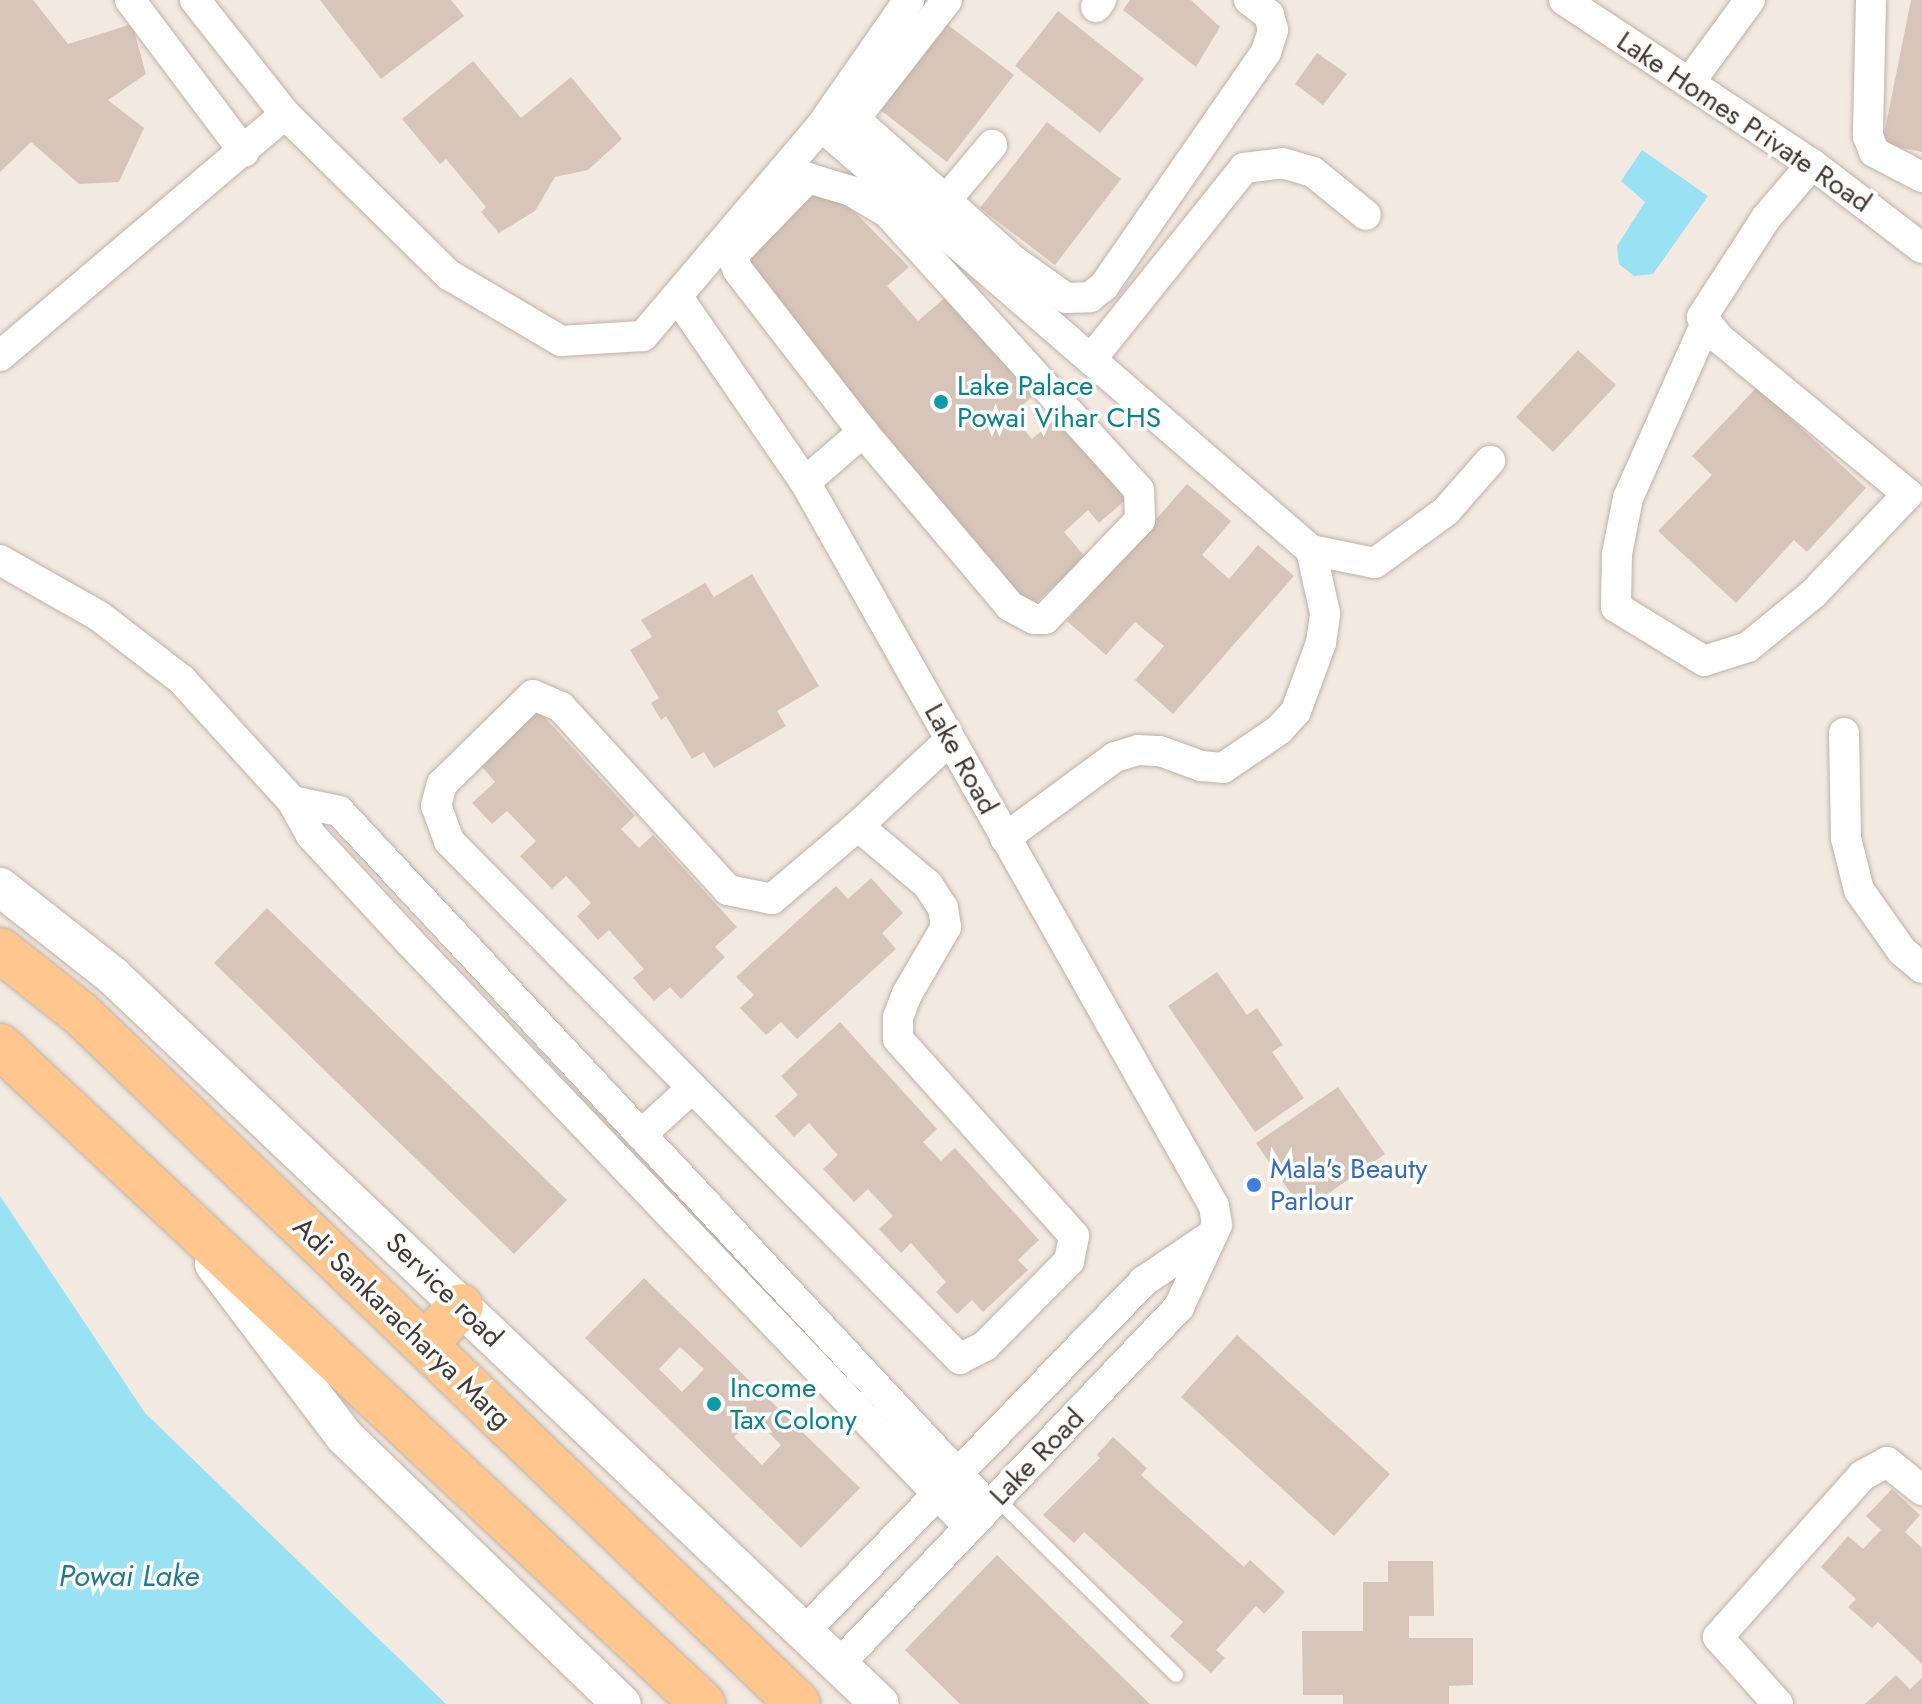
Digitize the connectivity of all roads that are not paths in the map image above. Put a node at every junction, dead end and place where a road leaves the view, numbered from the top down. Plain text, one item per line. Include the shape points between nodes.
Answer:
1 (130, 0) edge
2 (195, 0) edge
3 (909, 0) edge
4 (947, 0) edge
5 (1249, 0) edge
6 (1564, 0) edge
7 (1750, 0) edge
8 (1871, 0) edge
9 (1689, 83) junction
10 (285, 114) junction
11 (838, 115) junction
12 (992, 145) dead end
13 (244, 152) junction
14 (1812, 164) junction
15 (1922, 177) edge
16 (779, 191) junction
17 (946, 200) junction
18 (1366, 215) dead end
19 (1922, 248) edge
20 (677, 296) junction
21 (1705, 325) junction
22 (0, 356) edge
23 (1092, 358) junction
24 (863, 432) junction
25 (1490, 461) dead end
26 (805, 482) junction
27 (1311, 550) junction
28 (0, 560) edge
29 (1844, 733) dead end
30 (950, 740) junction
31 (292, 801) junction
32 (858, 826) junction
33 (1005, 838) junction
34 (0, 887) edge
35 (0, 950) edge
36 (1922, 968) edge
37 (0, 1046) edge
38 (692, 1088) junction
39 (641, 1135) junction
40 (158, 1191) junction
41 (707, 1206) junction
42 (685, 1229) junction
43 (1214, 1234) junction
44 (461, 1306) junction
45 (425, 1344) junction
46 (946, 1484) junction
47 (1922, 1490) edge
48 (985, 1511) junction
49 (804, 1632) junction
50 (838, 1665) junction
51 (1176, 1675) dead end
52 (622, 1704) edge
53 (703, 1704) edge
54 (798, 1704) edge
55 (880, 1704) edge
56 (1778, 1704) edge

1 - 13 street
2 - 10 street
3 - 11 street
4 - 11 street
5 - 17 street via 1269,15 1273,30 1266,52 1104,286 1090,297 1066,298 1049,287
6 - 9 street, Lake Homes Private Road
7 - 9 street
8 - 15 street via 1868,136 1874,152
9 - 14 street, Lake Homes Private Road
10 - 13 street
10 - 20 street via 449,275 561,341 643,336
11 - 16 street
11 - 17 street
11 - 23 street
12 - 17 street
13 - 22 street
14 - 19 street, Lake Homes Private Road
14 - 21 street via 1709,299 1702,317
16 - 20 street
16 - 24 street via 733,258 752,291
16 - 24 street via 808,178 851,191 887,212 1139,490 1140,520 1045,619 1034,619 1010,606
18 - 23 street via 1313,172 1282,163 1244,168
20 - 26 street, Lake Road
21 - 21 street via 1908,494 1813,594 1770,630 1748,647 1704,661 1616,607 1617,554 1628,498
23 - 27 street
24 - 26 street
25 - 27 street via 1446,511 1375,563
26 - 30 street, Lake Road
27 - 33 street via 1325,613 1321,643 1296,711 1279,730 1223,768 1160,751 1115,757
28 - 31 street via 99,616 182,680
29 - 36 street via 1846,838 1859,890 1902,951
30 - 32 street
30 - 33 street, Lake Road
31 - 39 street via 339,811
31 - 42 street via 311,835
32 - 38 street via 772,899 728,890 561,707 533,695 442,784 436,806 449,841
32 - 38 street via 928,885 943,908 946,927 907,994 898,1017 898,1039 1074,1236 1069,1261 985,1346 960,1359
33 - 43 street, Lake Road via 1214,1206
34 - 44 street, Service road via 113,976
35 - 45 main road, Adi Sankaracharya Marg via 81,1014
37 - 40 main road
38 - 39 street
39 - 41 street
40 - 52 street via 344,1436
40 - 53 main road
41 - 42 street
41 - 46 street
42 - 46 street
43 - 46 street, Lake Road via 1144,1281
43 - 48 street, Lake Road via 1179,1307
44 - 45 main road
44 - 49 street, Service road
45 - 54 main road, Adi Sankaracharya Marg
46 - 48 street
46 - 49 street, Lake Road
47 - 56 street via 1887,1462 1863,1475 1718,1637
48 - 50 street, Lake Road
48 - 51 lane
49 - 50 street, Service road
50 - 55 street, Service road

